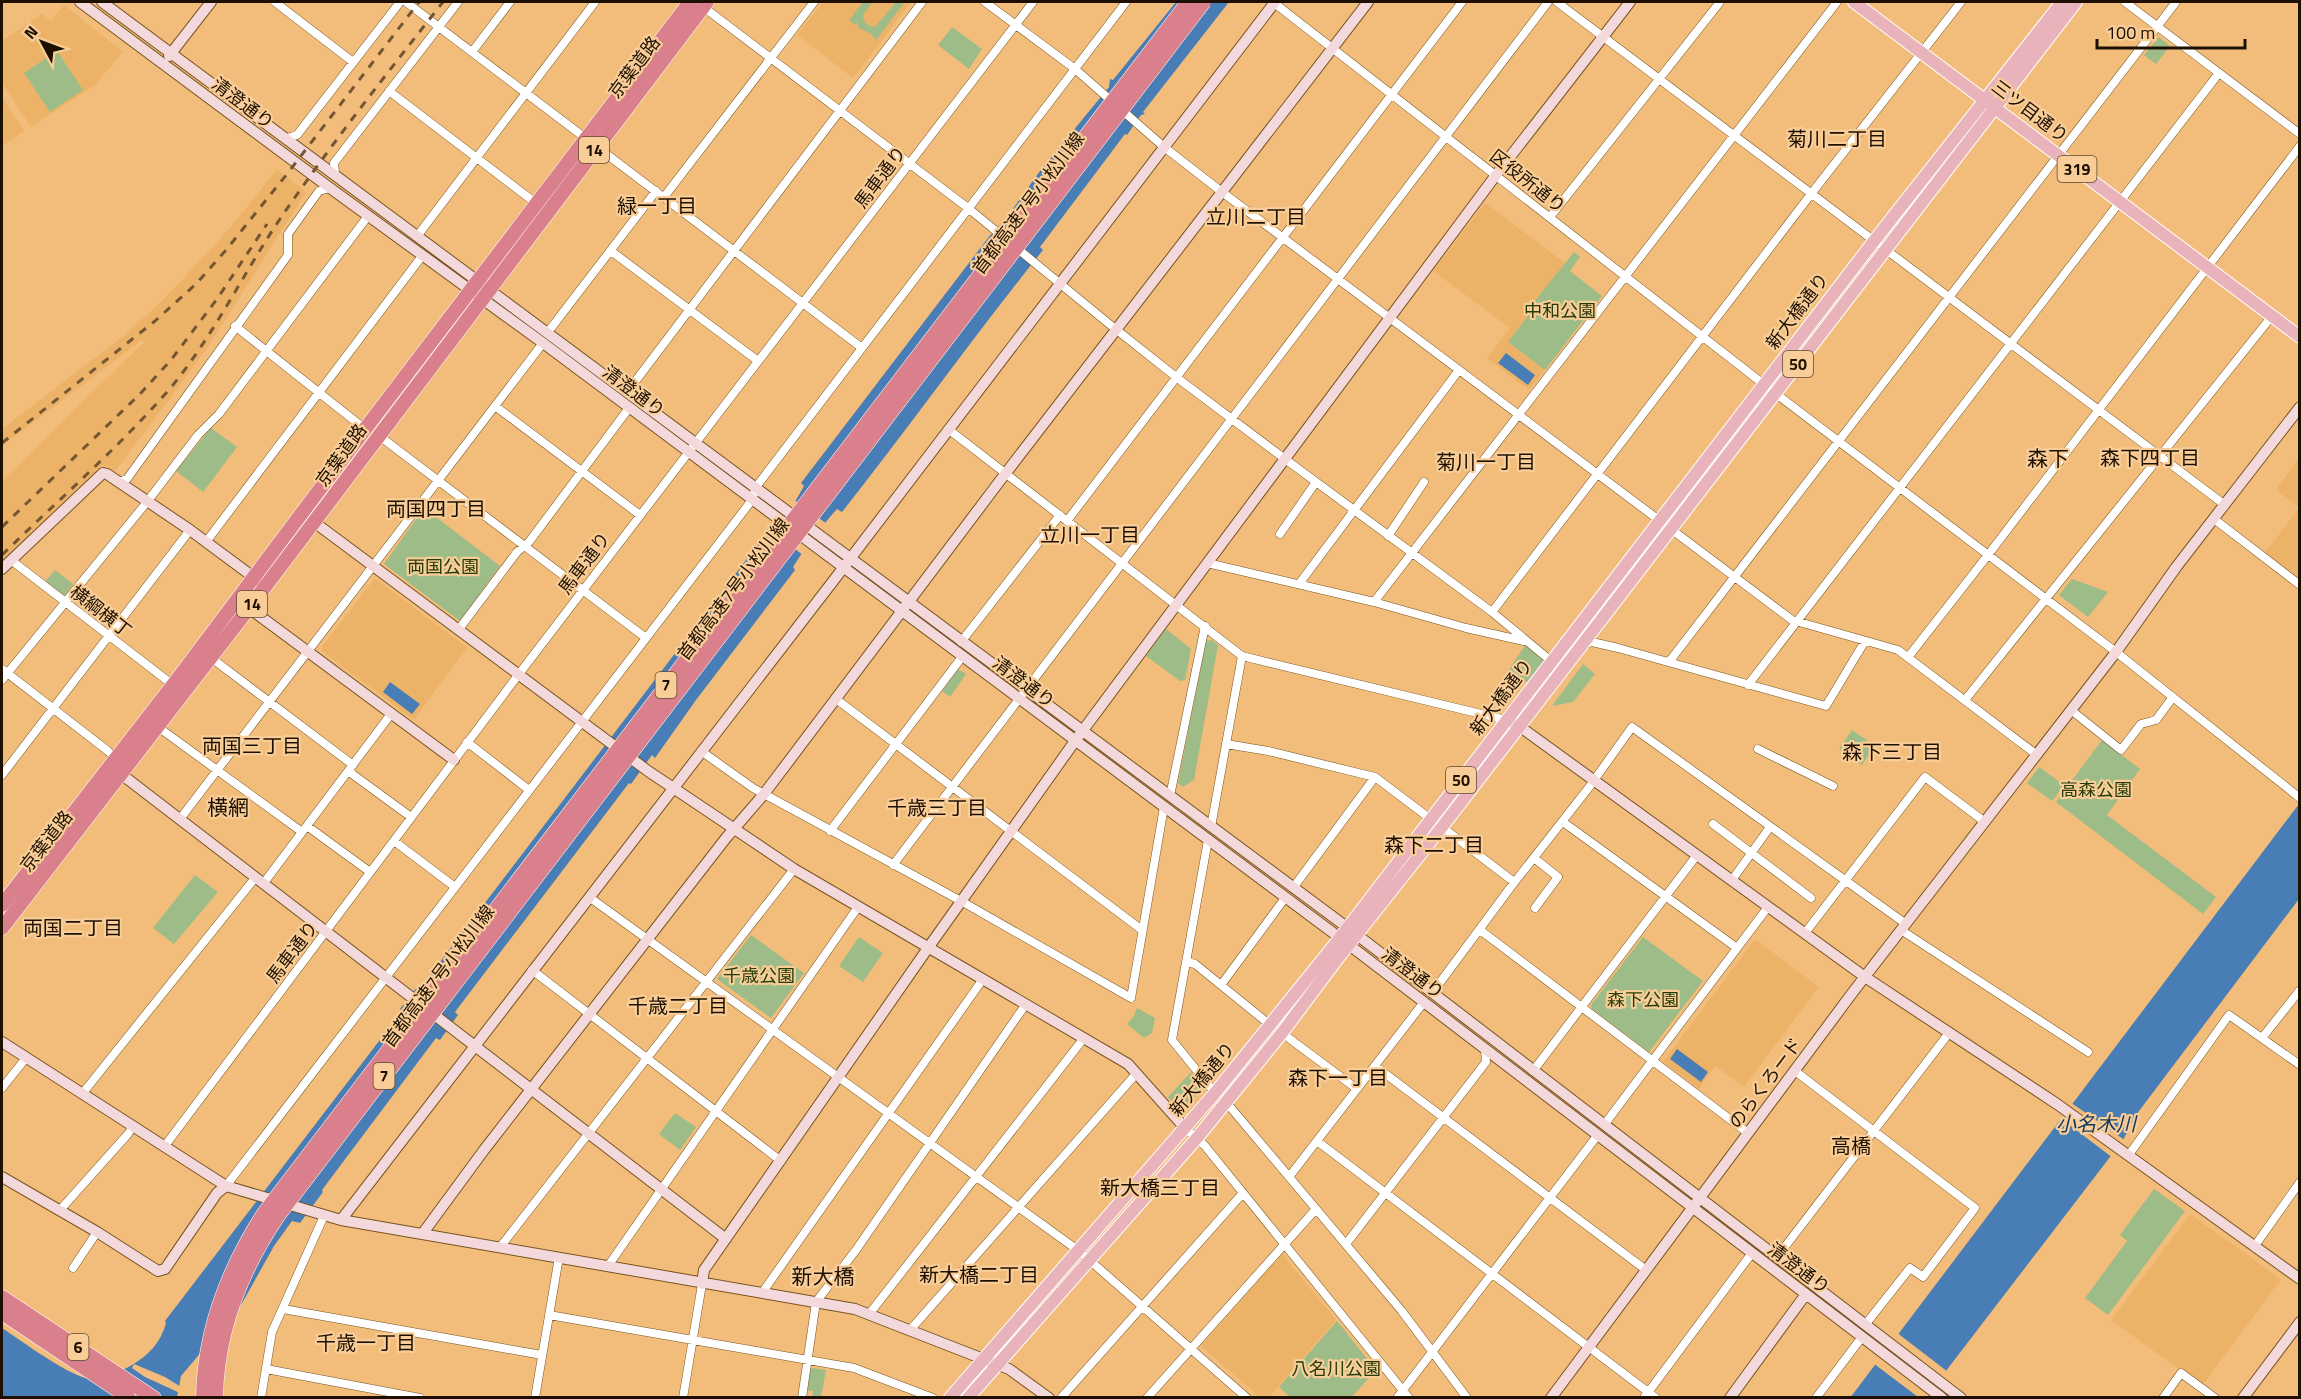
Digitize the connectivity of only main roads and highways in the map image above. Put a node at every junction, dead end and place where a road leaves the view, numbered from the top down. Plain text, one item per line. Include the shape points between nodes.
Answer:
1 (1188, 2) edge
2 (1204, 2) edge
3 (1854, 2) edge
4 (2062, 2) edge
5 (2076, 2) edge
6 (699, 3) edge
7 (1990, 104) junction
8 (592, 142) junction
9 (481, 290) junction
10 (2300, 337) edge
11 (260, 582) junction
12 (243, 604) junction
13 (1437, 824) junction
14 (4, 898) edge
15 (4, 919) edge
16 (1344, 941) junction
17 (2, 1297) edge
18 (2, 1312) edge
19 (129, 1398) edge
20 (154, 1398) edge
21 (203, 1398) edge
22 (216, 1398) edge
23 (950, 1398) edge
24 (968, 1398) edge

1 - 21 highway, 首都高速7号小松川線 / 7, bridge via 264,1213 233,1267 219,1302 205,1362
2 - 22 highway, 首都高速7号小松川線 / 7, bridge via 278,1216 249,1264 230,1308
3 - 7 main road, 三ツ目通り / 319
4 - 7 main road, 新大橋通り / 50
5 - 7 main road, 新大橋通り / 50
6 - 8 highway, 京葉道路 / 14
7 - 10 main road, 三ツ目通り / 319
7 - 13 main road, 新大橋通り / 50 via 1885,250 1671,530 1519,726
7 - 13 main road, 新大橋通り / 50 via 1874,241 1551,661 1506,720
8 - 9 highway, 京葉道路 / 14
8 - 9 highway, 京葉道路 / 14 via 537,204
9 - 11 highway, 京葉道路 / 14 via 314,522
9 - 11 highway, 京葉道路 / 14 via 365,429
11 - 12 highway, 京葉道路 / 14
12 - 14 highway, 京葉道路 / 14
12 - 15 highway, 京葉道路 / 14 via 158,727 19,906
13 - 16 main road, 新大橋通り / 50
16 - 23 main road, 新大橋通り / 50
16 - 24 main road, 新大橋通り / 50 via 1282,1033 1197,1138
17 - 20 highway, 6
18 - 19 highway, 6

